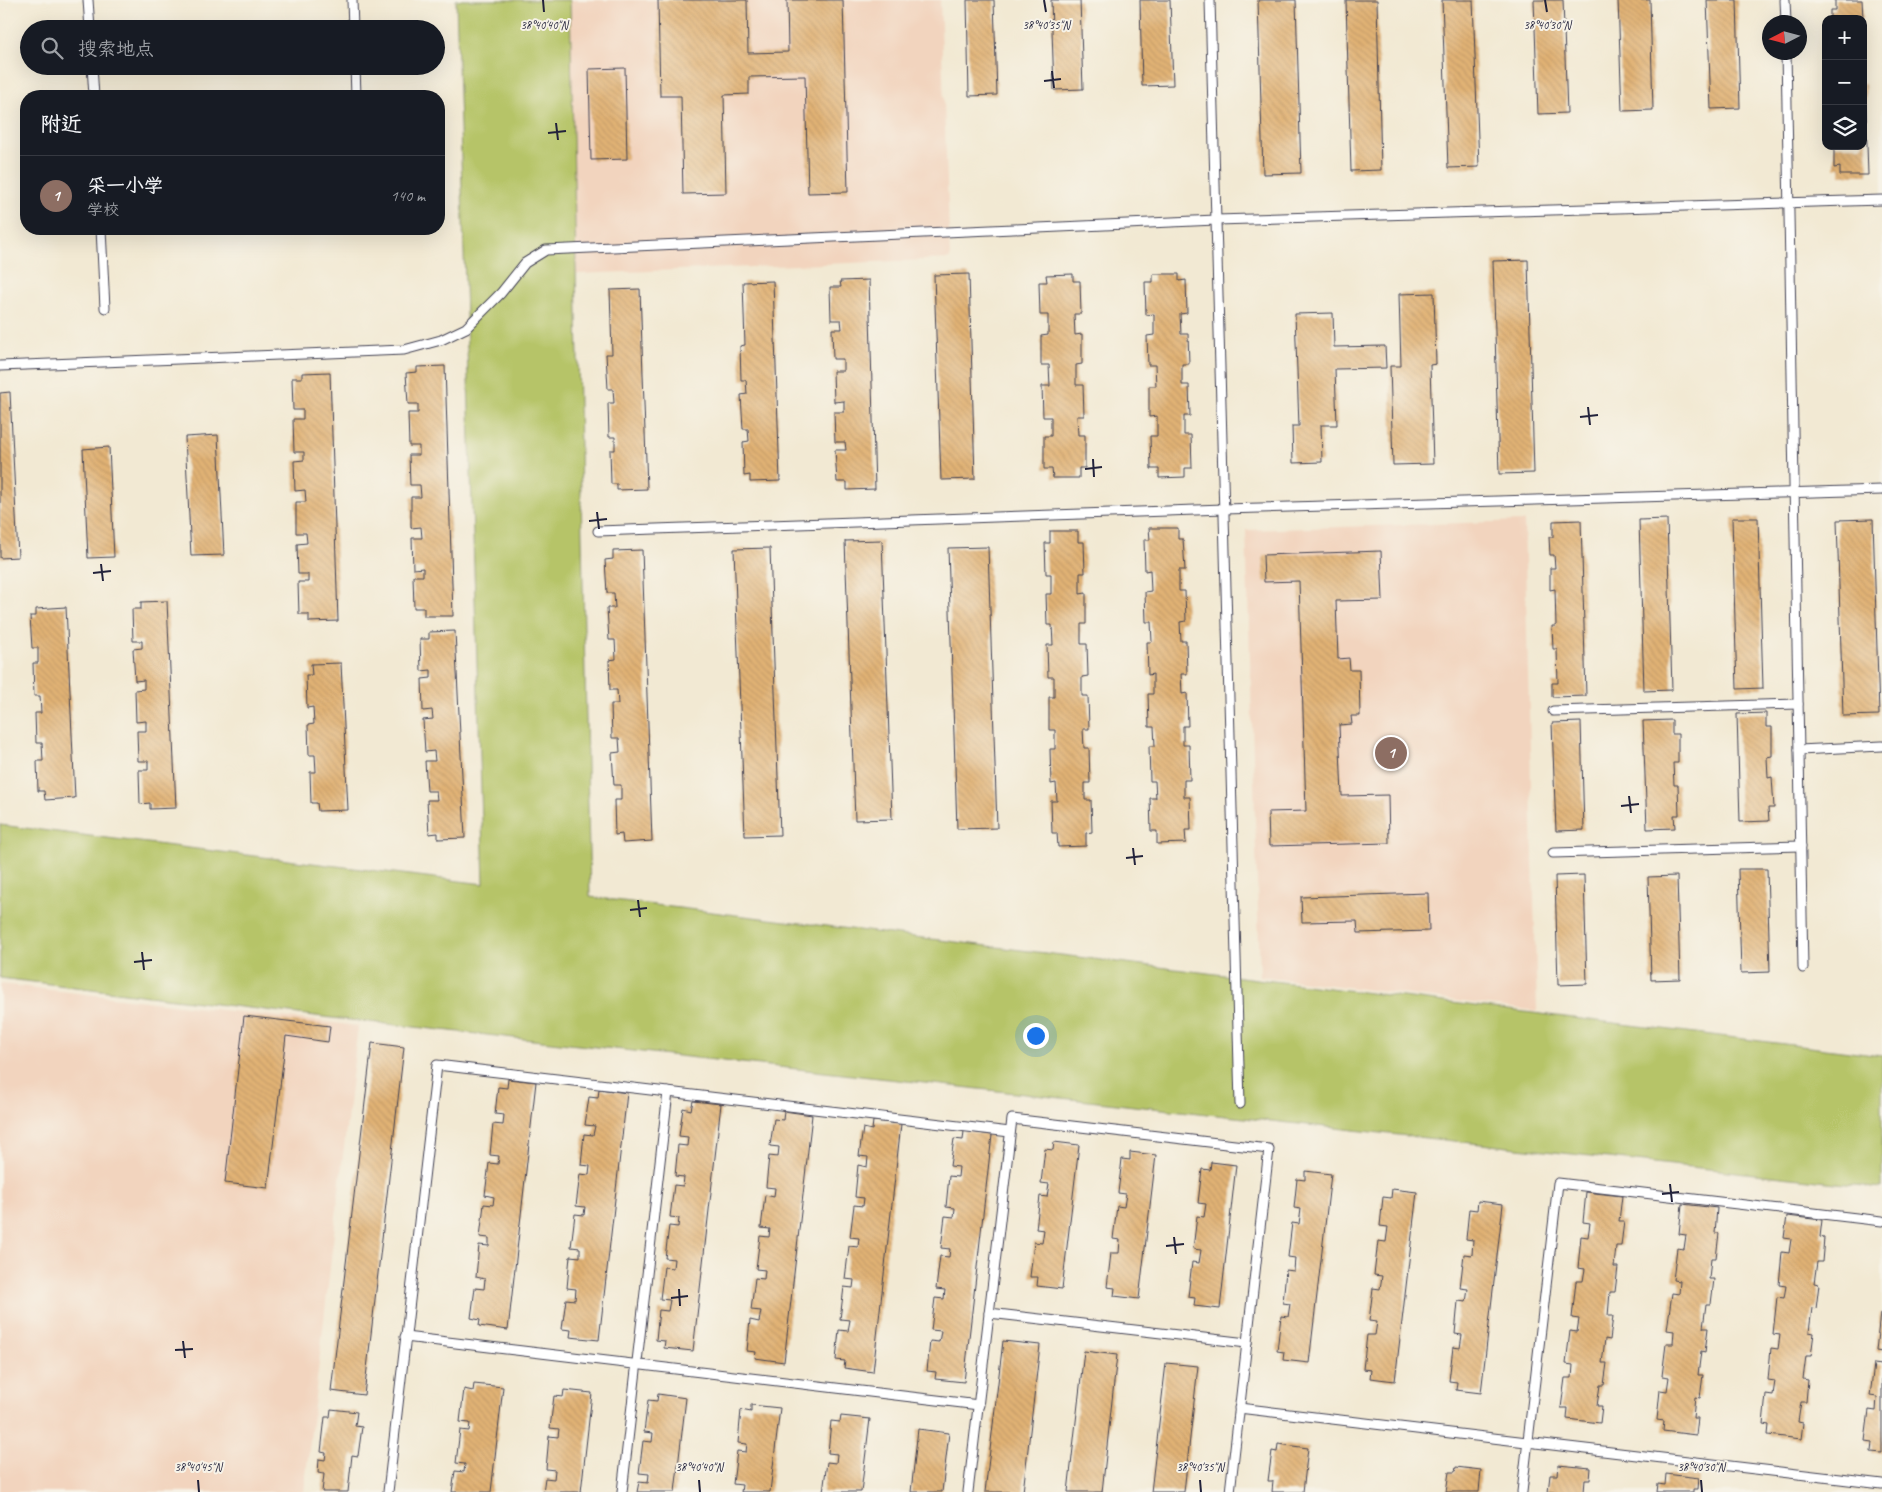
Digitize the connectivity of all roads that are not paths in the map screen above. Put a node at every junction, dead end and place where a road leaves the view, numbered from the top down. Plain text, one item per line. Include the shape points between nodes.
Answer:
1 (88, 0) edge
2 (352, 0) edge
3 (1210, 0) edge
4 (1785, 0) edge
5 (1786, 15) edge
6 (89, 20) edge
7 (353, 20) edge
8 (1786, 60) edge
9 (93, 75) edge
10 (355, 75) edge
11 (94, 90) edge
12 (356, 90) edge
13 (1882, 200) edge
14 (1789, 203) junction
15 (1216, 220) junction
16 (101, 235) edge
17 (105, 308) dead end
18 (0, 366) edge
19 (1882, 490) edge
20 (1794, 493) junction
21 (1224, 509) junction
22 (598, 531) dead end
23 (1798, 704) junction
24 (1553, 712) dead end
25 (1882, 746) edge
26 (1799, 750) junction
27 (1801, 846) junction
28 (1554, 853) dead end
29 (1803, 968) dead end
30 (668, 1092) junction
31 (1240, 1104) dead end
32 (1010, 1132) junction
33 (1882, 1221) edge
34 (989, 1313) junction
35 (405, 1338) junction
36 (1247, 1343) junction
37 (637, 1365) junction
38 (979, 1405) junction
39 (1240, 1408) junction
40 (1528, 1442) junction
41 (1882, 1484) edge
42 (388, 1492) edge
43 (622, 1492) edge
44 (968, 1492) edge
45 (1230, 1492) edge
46 (1522, 1492) edge

1 - 6 lane
2 - 7 lane
3 - 15 lane
4 - 5 lane
8 - 14 lane
9 - 11 lane
10 - 12 lane
13 - 14 lane
14 - 15 lane
14 - 20 lane
15 - 18 lane via 546,250 525,263 466,328 441,340 404,350
15 - 21 lane
16 - 17 lane
19 - 20 lane
20 - 21 lane
20 - 23 lane
21 - 22 lane
21 - 31 lane
23 - 24 lane
23 - 26 lane
25 - 26 lane
26 - 27 lane
27 - 28 lane
27 - 29 lane
30 - 32 lane
30 - 35 lane via 437,1065
30 - 37 lane
32 - 34 lane
32 - 36 lane via 1012,1119 1269,1149
33 - 40 lane via 1558,1183
34 - 36 lane
34 - 38 lane
35 - 37 lane
35 - 42 lane
36 - 39 lane
37 - 38 lane
37 - 43 lane
38 - 44 lane
39 - 40 lane
39 - 45 lane
40 - 41 lane
40 - 46 lane

